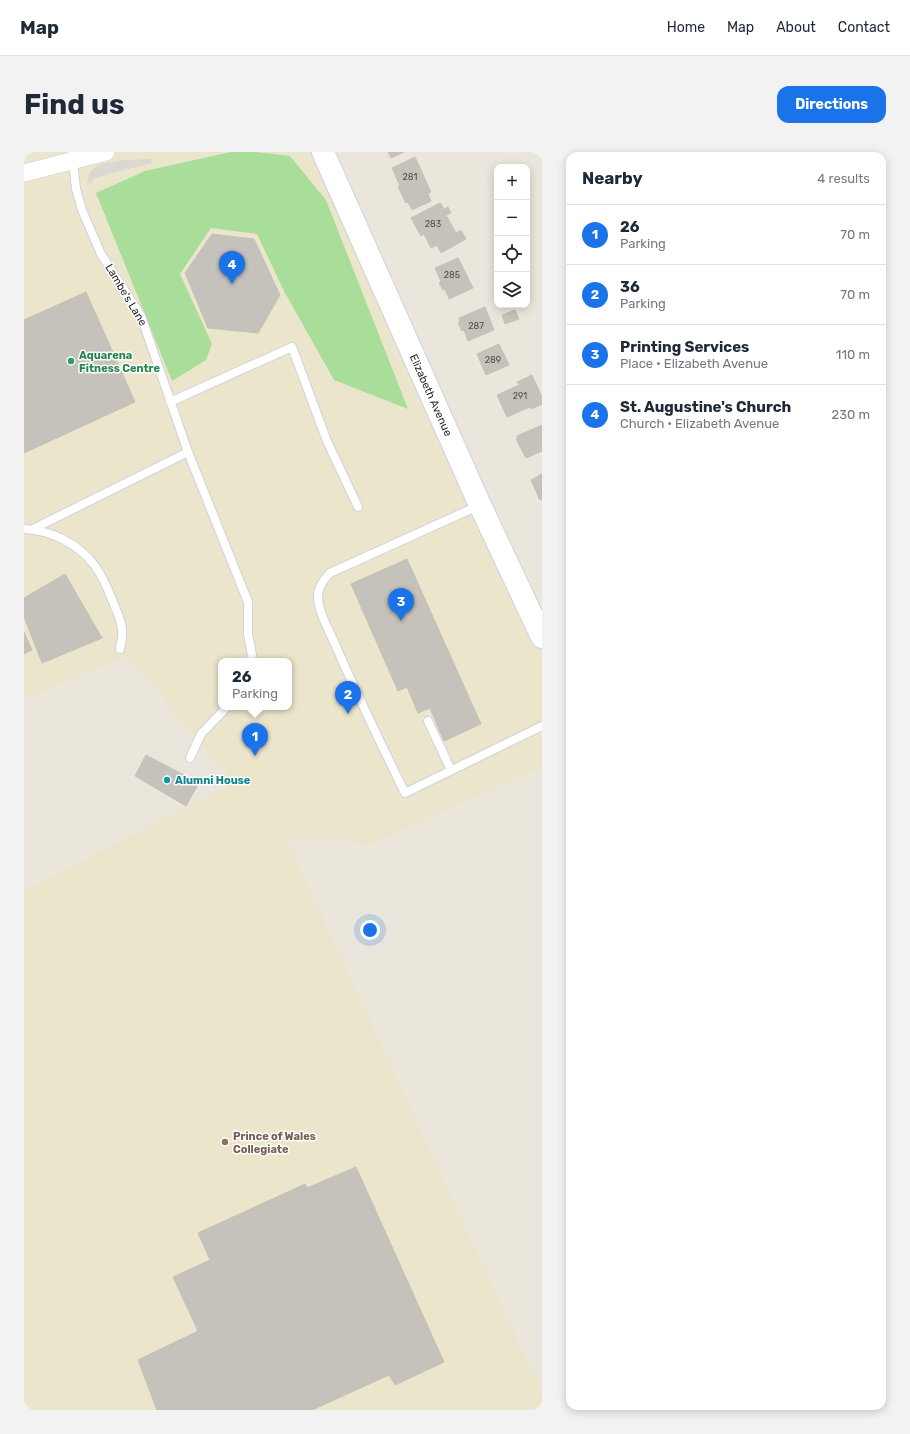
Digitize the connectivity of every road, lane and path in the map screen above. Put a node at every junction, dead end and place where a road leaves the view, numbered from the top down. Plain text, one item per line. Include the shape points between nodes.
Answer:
1 (106, 152) edge
2 (323, 152) edge
3 (72, 156) edge
4 (24, 173) edge
5 (170, 402) junction
6 (188, 452) junction
7 (480, 505) junction
8 (358, 507) dead end
9 (24, 529) edge
10 (33, 530) junction
11 (542, 637) edge
12 (120, 649) dead end
13 (251, 658) edge
14 (223, 710) edge
15 (428, 721) dead end
16 (542, 726) edge
17 (190, 758) dead end
18 (451, 770) junction

1 - 3 street
2 - 7 main road, Elizabeth Avenue
3 - 4 street
3 - 5 lane, Lambe's Lane via 76,189 82,210 101,254 141,316
5 - 6 lane, Lambe's Lane
5 - 8 lane via 292,347 327,440
6 - 10 lane
6 - 13 lane, Lambe's Lane via 248,602
7 - 11 main road, Elizabeth Avenue
7 - 18 lane via 330,573 320,585 318,596 320,610 405,793
9 - 10 lane
10 - 12 lane via 59,537 94,565 107,586 118,614 122,630
14 - 17 lane via 201,734
15 - 18 lane
16 - 18 lane

